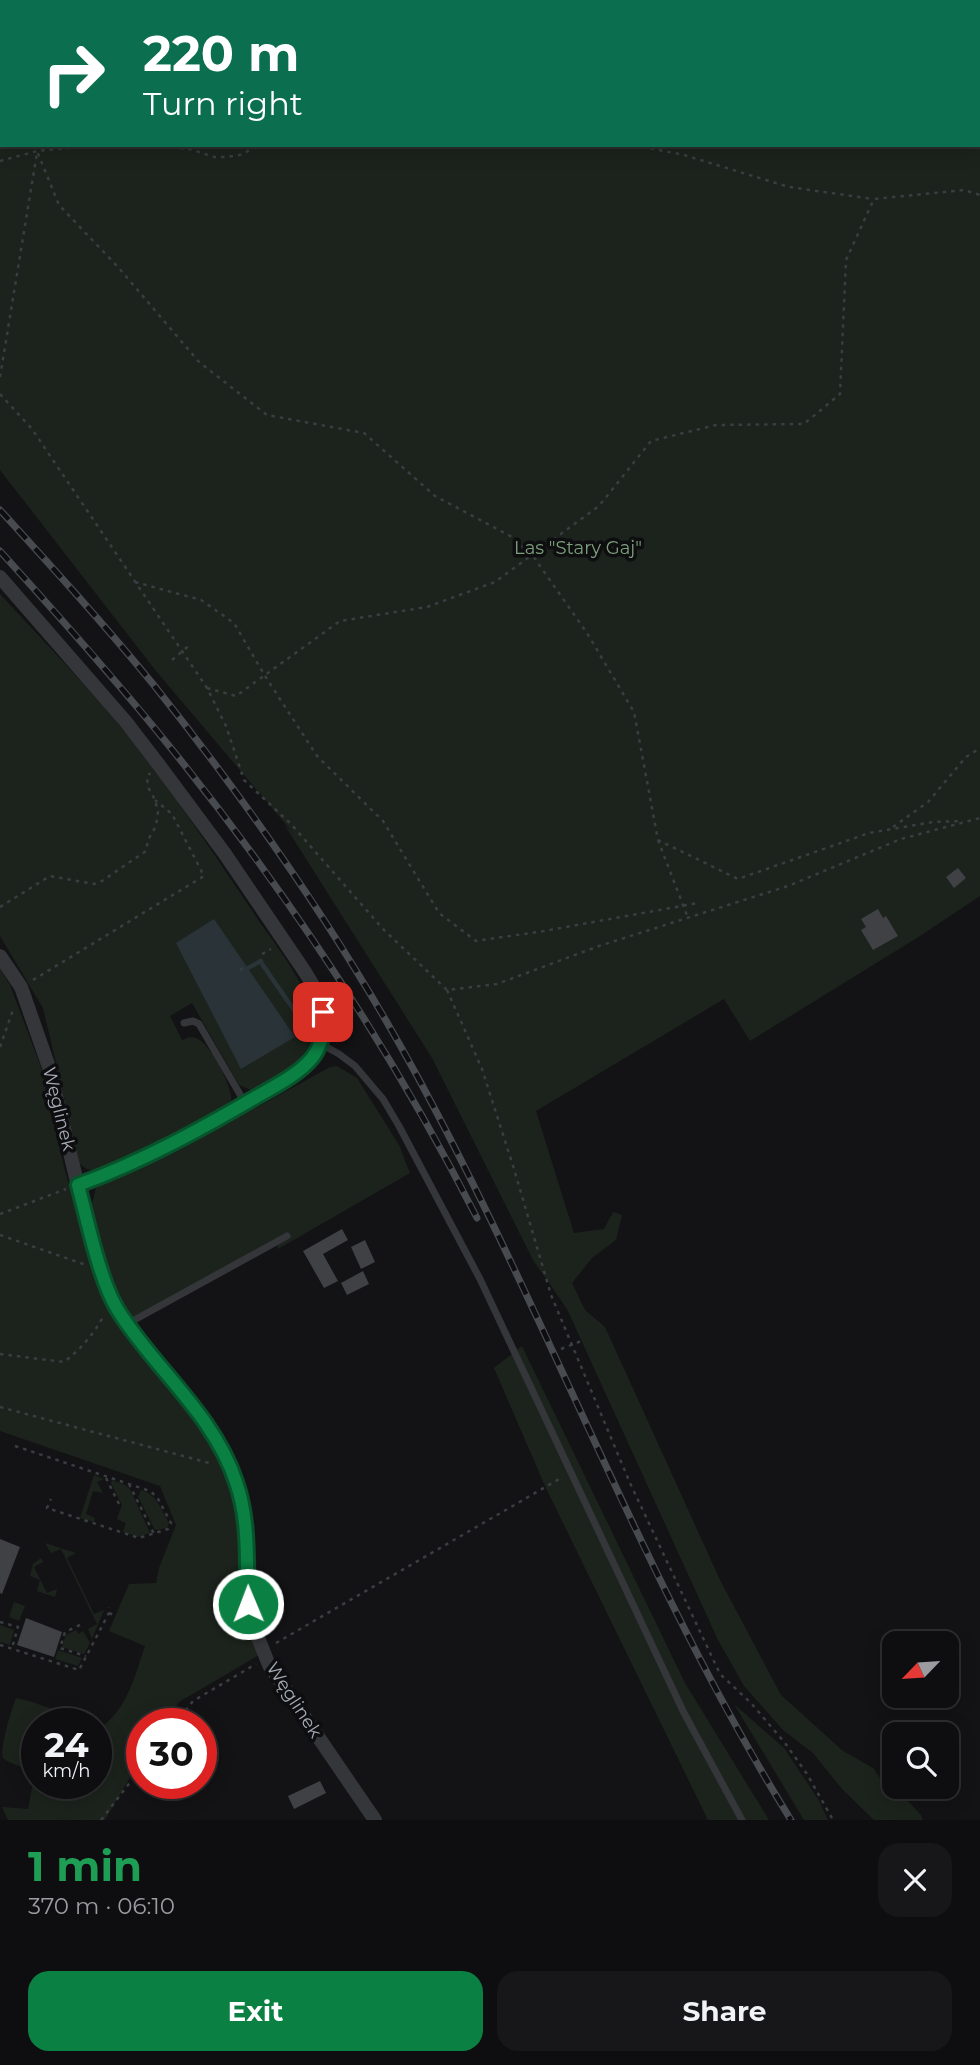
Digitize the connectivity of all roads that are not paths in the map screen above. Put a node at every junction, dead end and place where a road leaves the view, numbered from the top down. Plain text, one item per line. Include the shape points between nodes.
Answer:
1 (0, 577) edge
2 (0, 956) edge
3 (184, 1023) dead end
4 (320, 1044) junction
5 (245, 1103) junction
6 (78, 1185) junction
7 (287, 1236) dead end
8 (127, 1324) junction
9 (375, 1820) edge
10 (742, 1820) edge

1 - 4 street via 126,722 225,854 314,986 325,1025
2 - 6 street, Węglinek via 21,987 50,1070
3 - 5 lane via 199,1024
4 - 5 street via 303,1068
4 - 10 lane via 355,1066 399,1126 480,1279 684,1713
5 - 6 street via 142,1160
6 - 8 street, Węglinek via 112,1300
7 - 8 lane
8 - 9 street, Węglinek via 210,1428 232,1469 247,1535 248,1604 266,1658

